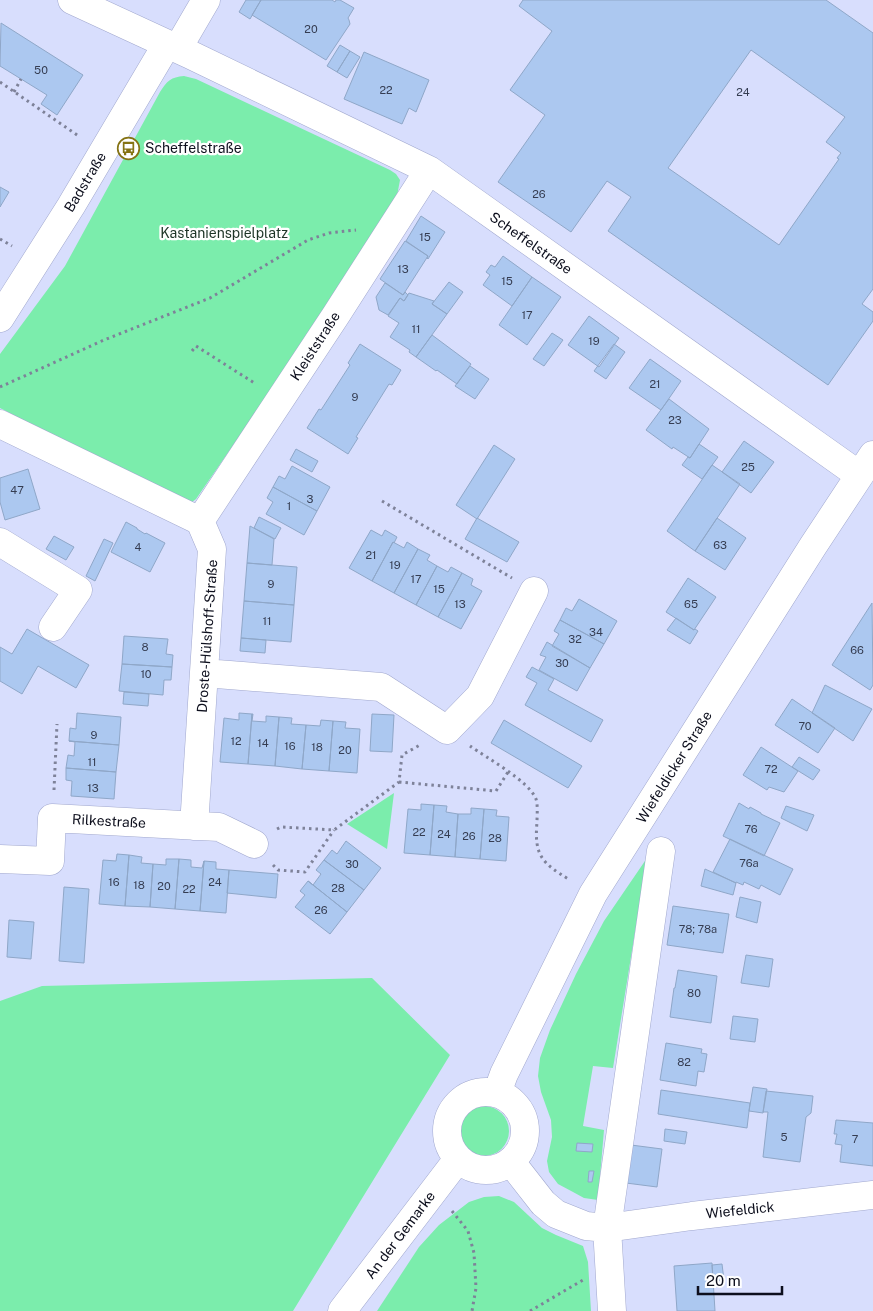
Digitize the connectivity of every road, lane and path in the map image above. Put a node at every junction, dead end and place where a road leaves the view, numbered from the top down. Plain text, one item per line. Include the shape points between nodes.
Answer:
1 (72, 0) edge
2 (206, 0) edge
3 (172, 46) junction
4 (21, 79) dead end
5 (0, 82) edge
6 (14, 92) junction
7 (103, 153) junction
8 (429, 170) junction
9 (381, 244) junction
10 (0, 318) edge
11 (192, 351) dead end
12 (0, 387) edge
13 (280, 400) junction
14 (0, 424) edge
15 (866, 465) edge
16 (382, 501) dead end
17 (200, 521) junction
18 (0, 542) edge
19 (534, 591) joint
20 (53, 627) dead end
21 (204, 673) junction
22 (57, 724) dead end
23 (447, 730) junction
24 (508, 772) junction
25 (399, 782) junction
26 (52, 818) junction
27 (194, 826) junction
28 (334, 830) junction
29 (254, 844) junction
30 (661, 851) dead end
31 (0, 859) edge
32 (594, 894) junction
33 (497, 1093) junction
34 (458, 1159) junction
35 (511, 1162) junction
36 (435, 1189) junction
37 (873, 1196) edge
38 (607, 1228) junction
39 (609, 1265) junction
40 (342, 1311) edge
41 (472, 1311) edge
42 (530, 1311) edge
43 (612, 1311) edge

1 - 3 street, Scheffelstraße
2 - 3 street, Badstraße
3 - 7 street, Badstraße
3 - 8 street, Scheffelstraße
4 - 6 path
5 - 6 path
6 - 7 path
7 - 10 street, Badstraße
8 - 9 street, Kleiststraße
8 - 15 street, Scheffelstraße
9 - 12 path via 356,230 329,233 308,240 210,298 104,340
9 - 13 street, Kleiststraße
11 - 13 path via 196,346
13 - 17 street, Kleiststraße
14 - 17 street
15 - 32 street, Wiefeldicker Straße
16 - 19 path
17 - 21 street, Droste-Hülshoff-Straße via 212,548
18 - 20 street via 78,590
19 - 23 street via 480,696
21 - 23 street via 380,687
21 - 27 street, Droste-Hülshoff-Straße
22 - 26 path
23 - 24 path
23 - 25 path via 402,755
24 - 25 path via 496,791
24 - 32 path via 525,784 536,800 539,854 550,868
25 - 28 path
26 - 27 street, Rilkestraße
26 - 31 street, Rilkestraße via 50,860
27 - 29 street, Rilkestraße via 219,827
28 - 29 path via 281,827
28 - 29 path via 305,872 278,870
30 - 38 street
32 - 33 street, Wiefeldicker Straße
33 - 34 street via 479,1092 455,1106 446,1130 447,1140
33 - 35 street via 507,1097 523,1116 524,1144
34 - 35 street via 468,1167 487,1171
34 - 36 street, An der Gemarke
35 - 38 street via 543,1203 556,1214 586,1226
36 - 40 street, An der Gemarke
36 - 41 path via 468,1231 474,1252 476,1281
37 - 38 street, Wiefeldick
38 - 39 street
39 - 42 path
39 - 43 street

